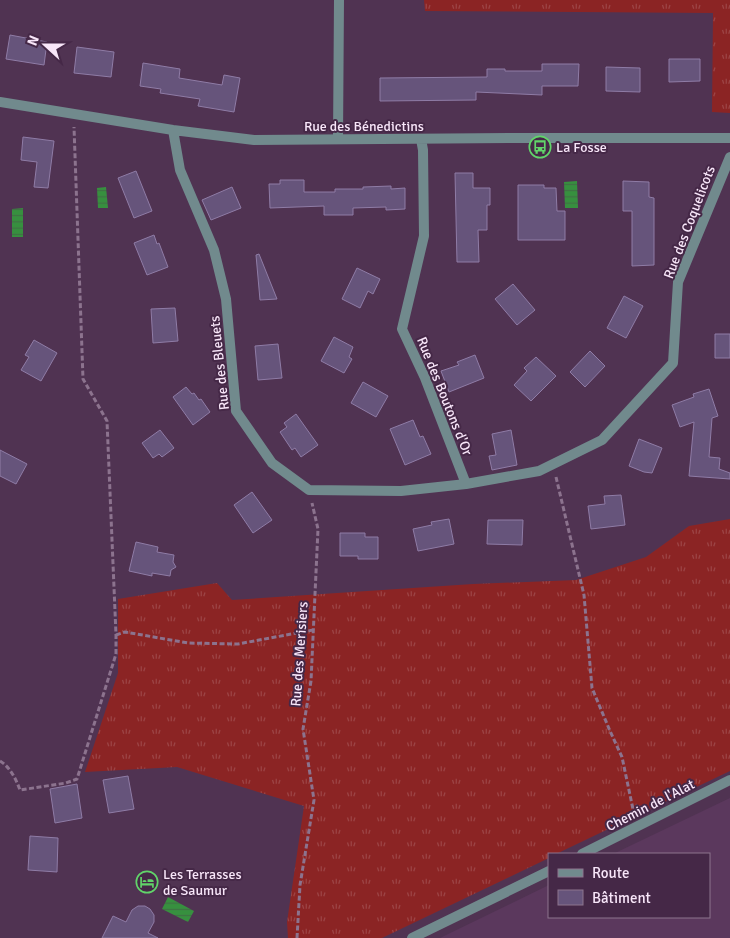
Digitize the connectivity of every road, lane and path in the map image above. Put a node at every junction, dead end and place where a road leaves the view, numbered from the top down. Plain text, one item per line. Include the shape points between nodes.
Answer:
1 (340, 0) edge
2 (0, 102) edge
3 (74, 114) junction
4 (174, 130) junction
5 (730, 138) edge
6 (338, 139) junction
7 (421, 139) junction
8 (730, 156) edge
9 (553, 464) junction
10 (466, 484) junction
11 (309, 490) junction
12 (313, 630) junction
13 (116, 635) junction
14 (0, 760) edge
15 (730, 780) edge
16 (637, 827) junction
17 (584, 853) edge
18 (548, 870) edge
19 (297, 938) edge
20 (412, 938) edge

1 - 6 street
2 - 3 street, Rue des Bénedictins
3 - 4 street, Rue des Bénedictins
3 - 13 path via 83,378 107,421
4 - 6 street, Rue des Bénedictins via 254,140
4 - 11 street, Rue des Bleuets via 180,170 214,250 226,299 236,412 272,463
5 - 7 street, Rue des Bénedictins
6 - 7 street, Rue des Bénedictins
7 - 10 street, Rue des Boutons d'Or via 424,150 424,236 402,329 425,378
8 - 9 street, Rue des Coquelicots via 678,282 673,363 602,440
9 - 10 street, Rue des Coquelicots via 539,471
9 - 16 path via 584,595 592,688 622,757
10 - 11 street via 401,491
11 - 12 path, Rue des Merisiers via 318,529
12 - 13 path via 238,644 188,643 125,632
12 - 19 path, Rue des Merisiers via 311,682 303,729 314,800 300,885
13 - 14 path via 116,654 77,779 20,790
15 - 16 street, Chemin de l'Alat
16 - 17 street, Chemin de l'Alat
18 - 20 street

